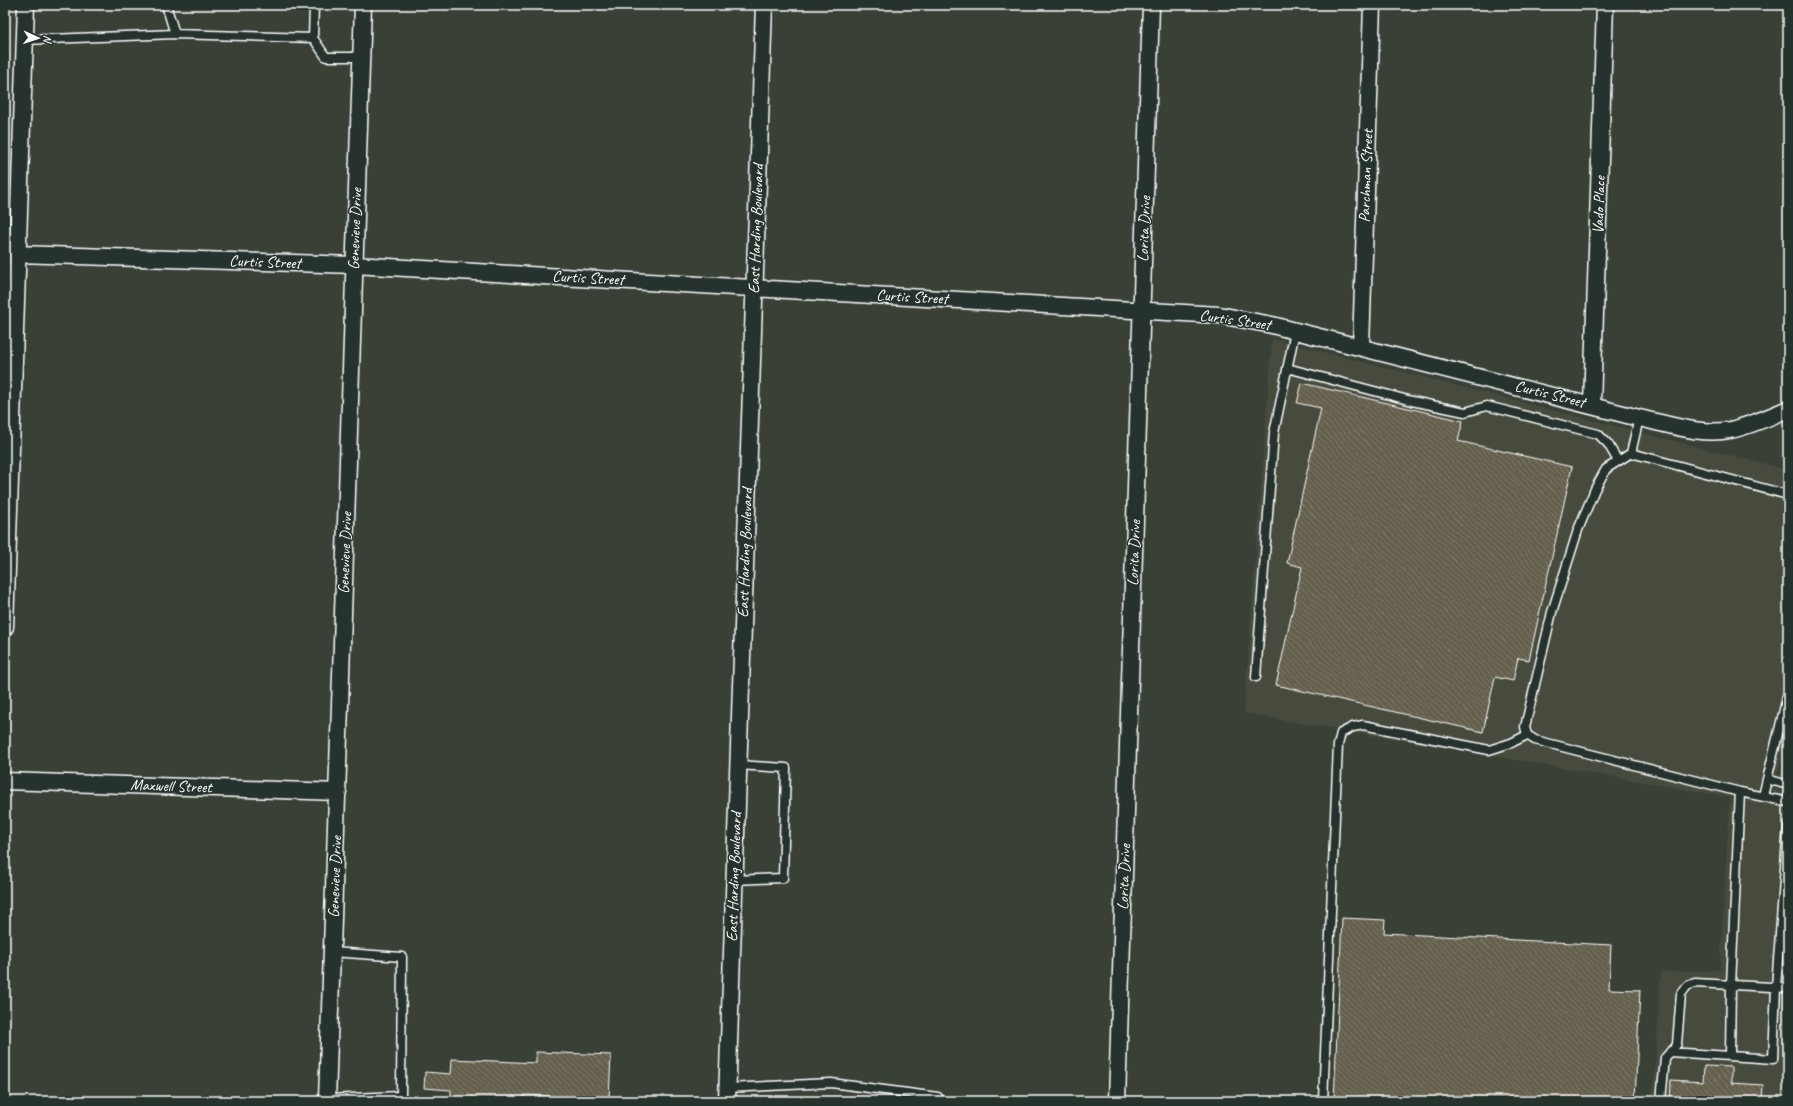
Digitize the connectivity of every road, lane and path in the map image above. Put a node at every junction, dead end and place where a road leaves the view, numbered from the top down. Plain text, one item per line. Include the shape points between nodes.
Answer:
1 (26, 5) edge
2 (166, 5) edge
3 (314, 5) edge
4 (363, 5) edge
5 (764, 5) edge
6 (1151, 5) edge
7 (1372, 5) edge
8 (1605, 5) edge
9 (175, 34) junction
10 (313, 38) junction
11 (25, 40) junction
12 (361, 57) junction
13 (18, 254) junction
14 (354, 265) junction
15 (753, 287) junction
16 (1141, 311) junction
17 (1295, 330) junction
18 (1361, 347) junction
19 (1287, 368) junction
20 (1592, 405) junction
21 (1788, 409) edge
22 (1639, 418) junction
23 (1630, 453) junction
24 (1618, 461) junction
25 (1788, 495) edge
26 (5, 627) edge
27 (1256, 677) dead end
28 (1788, 693) edge
29 (1528, 736) junction
30 (738, 765) junction
31 (1767, 779) junction
32 (5, 781) edge
33 (1788, 784) edge
34 (338, 792) junction
35 (1740, 792) junction
36 (1763, 796) junction
37 (1788, 802) edge
38 (1788, 826) edge
39 (734, 880) junction
40 (332, 952) junction
41 (1731, 985) junction
42 (1776, 987) junction
43 (1788, 988) edge
44 (1670, 1052) junction
45 (1730, 1056) junction
46 (727, 1094) edge
47 (327, 1100) edge
48 (940, 1101) edge
49 (1117, 1101) edge
50 (1323, 1101) edge
51 (1661, 1101) edge

1 - 11 street
2 - 9 lane
3 - 10 lane
4 - 12 street, Genevieve Drive
5 - 15 street, East Harding Boulevard
6 - 16 street, Lorita Drive
7 - 18 street, Parchman Street
8 - 20 street, Vado Place
9 - 10 lane
9 - 11 lane
10 - 12 lane via 326,57
11 - 13 street
12 - 14 street, Genevieve Drive
13 - 14 street, Curtis Street
13 - 26 street
14 - 15 street, Curtis Street
14 - 34 street, Genevieve Drive
15 - 16 street, Curtis Street
15 - 30 street, East Harding Boulevard
16 - 17 street, Curtis Street via 1219,315
16 - 49 street, Lorita Drive
17 - 18 street, Curtis Street
17 - 19 lane
18 - 20 street, Curtis Street
19 - 24 lane via 1412,401 1465,412 1487,406 1598,434 1608,444
19 - 27 lane via 1274,433
20 - 22 street, Curtis Street
21 - 22 street, Curtis Street via 1761,421 1730,430 1701,431
22 - 23 lane
23 - 24 lane
23 - 25 lane
24 - 29 lane via 1606,469 1595,489 1565,569 1552,612 1525,727
28 - 31 lane
29 - 35 lane via 1535,740
29 - 50 lane via 1490,750 1363,725 1352,726 1341,733 1338,753
30 - 39 street, East Harding Boulevard
30 - 39 lane via 786,768 783,878
31 - 33 lane
31 - 36 lane
32 - 34 street, Maxwell Street
34 - 40 street, Genevieve Drive
35 - 36 lane
35 - 41 lane
36 - 37 lane
38 - 42 lane
39 - 46 street, East Harding Boulevard
40 - 47 street, Genevieve Drive
40 - 47 lane via 402,957 401,1096
41 - 42 lane
41 - 44 lane via 1695,983 1687,986 1681,994 1678,1044
41 - 45 lane
42 - 43 lane
42 - 45 lane via 1773,1059
44 - 45 lane
44 - 51 lane via 1665,1058
46 - 48 lane via 831,1083 938,1097

